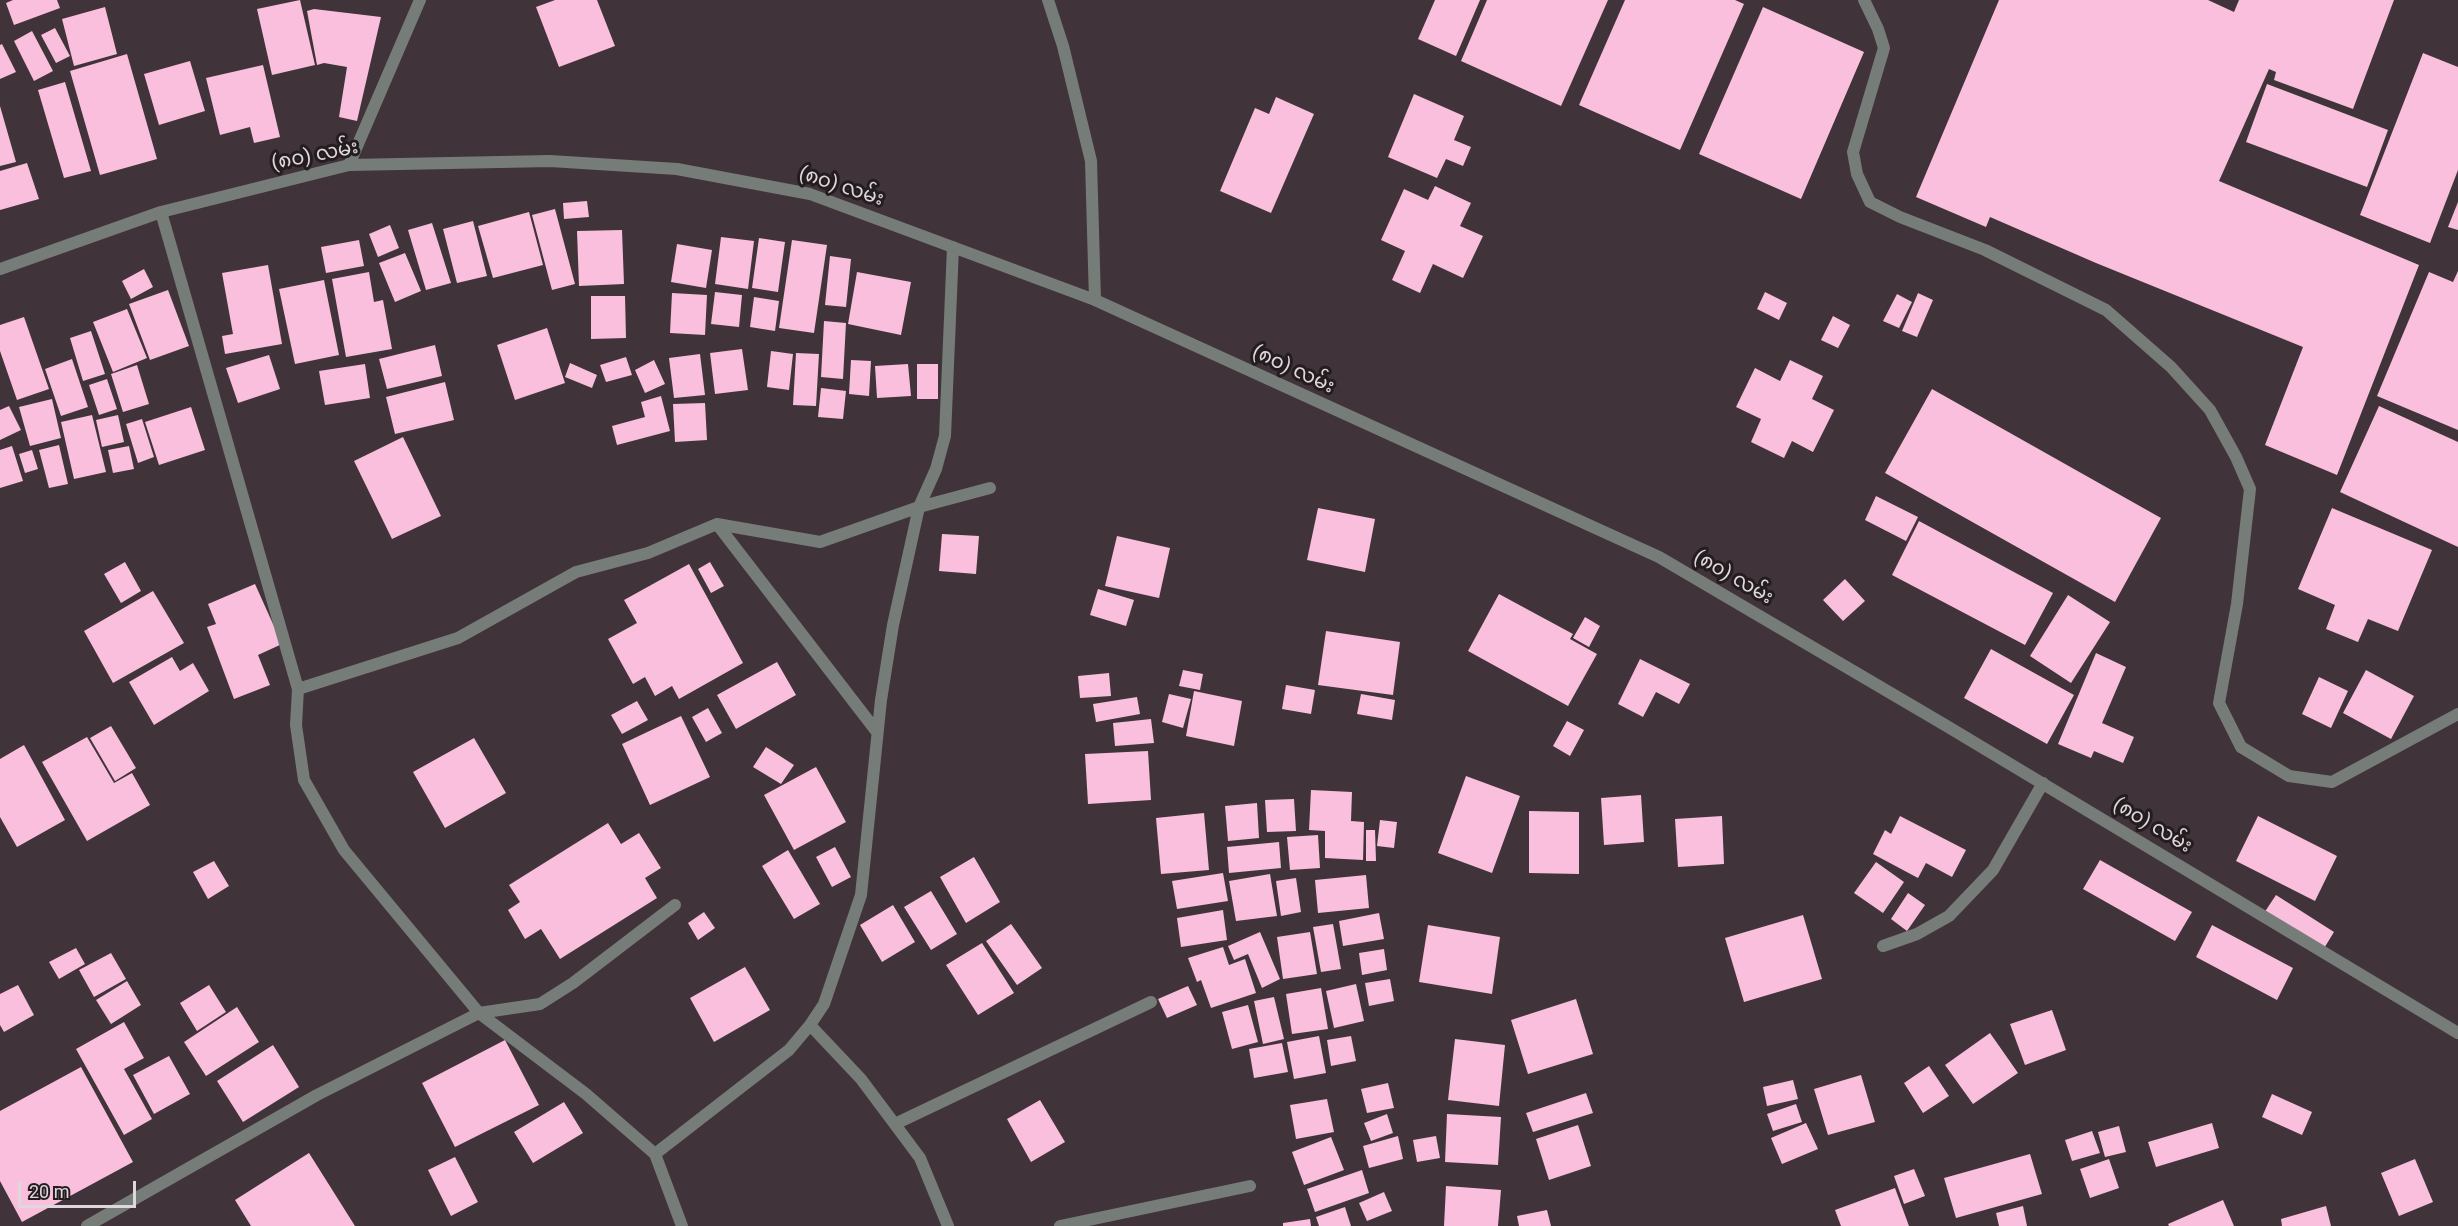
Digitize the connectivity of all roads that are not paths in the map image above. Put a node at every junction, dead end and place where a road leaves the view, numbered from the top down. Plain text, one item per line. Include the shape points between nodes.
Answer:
1 (420, 0) edge
2 (1048, 0) edge
3 (1864, 0) edge
4 (349, 165) junction
5 (161, 212) junction
6 (953, 247) junction
7 (0, 269) edge
8 (1095, 300) junction
9 (990, 488) dead end
10 (919, 507) junction
11 (717, 524) junction
12 (298, 689) junction
13 (2458, 714) edge
14 (877, 732) junction
15 (2043, 783) junction
16 (675, 905) dead end
17 (1883, 946) dead end
18 (1150, 1002) dead end
19 (479, 1013) junction
20 (810, 1025) junction
21 (2458, 1033) edge
22 (895, 1124) junction
23 (655, 1154) junction
24 (1250, 1186) dead end
25 (87, 1226) edge
26 (682, 1226) edge
27 (948, 1226) edge
28 (1060, 1226) edge

1 - 4 street
2 - 8 street via 1091,161
3 - 13 street via 1884,48 1853,152 1857,174 1870,202 1984,250 2106,310 2171,367 2210,410 2236,457 2250,489 2237,604 2219,703 2241,747 2289,776 2332,782
4 - 5 street, (၈၀) လမ်း
4 - 6 street, (၈၀) လမ်း via 550,160 677,169 810,194
5 - 7 street, (၈၀) လမ်း
5 - 12 street
6 - 8 street, (၈၀) လမ်း
6 - 10 street via 945,436
8 - 15 street, (၈၀) လမ်း via 1659,558
9 - 10 street
10 - 11 street via 820,542
10 - 14 street via 893,625
11 - 12 street via 648,553 576,572 458,638
11 - 14 street
12 - 19 street via 296,725 303,780 344,850
14 - 20 street via 861,895 824,1004
15 - 17 street via 1993,870 1949,916 1917,934
15 - 21 street, (၈၀) လမ်း
16 - 19 street via 540,1004
18 - 22 street
19 - 23 street via 586,1094
19 - 25 street via 317,1095
20 - 22 street via 861,1079
20 - 23 street via 789,1050
22 - 27 street via 920,1158
23 - 26 street
24 - 28 street

